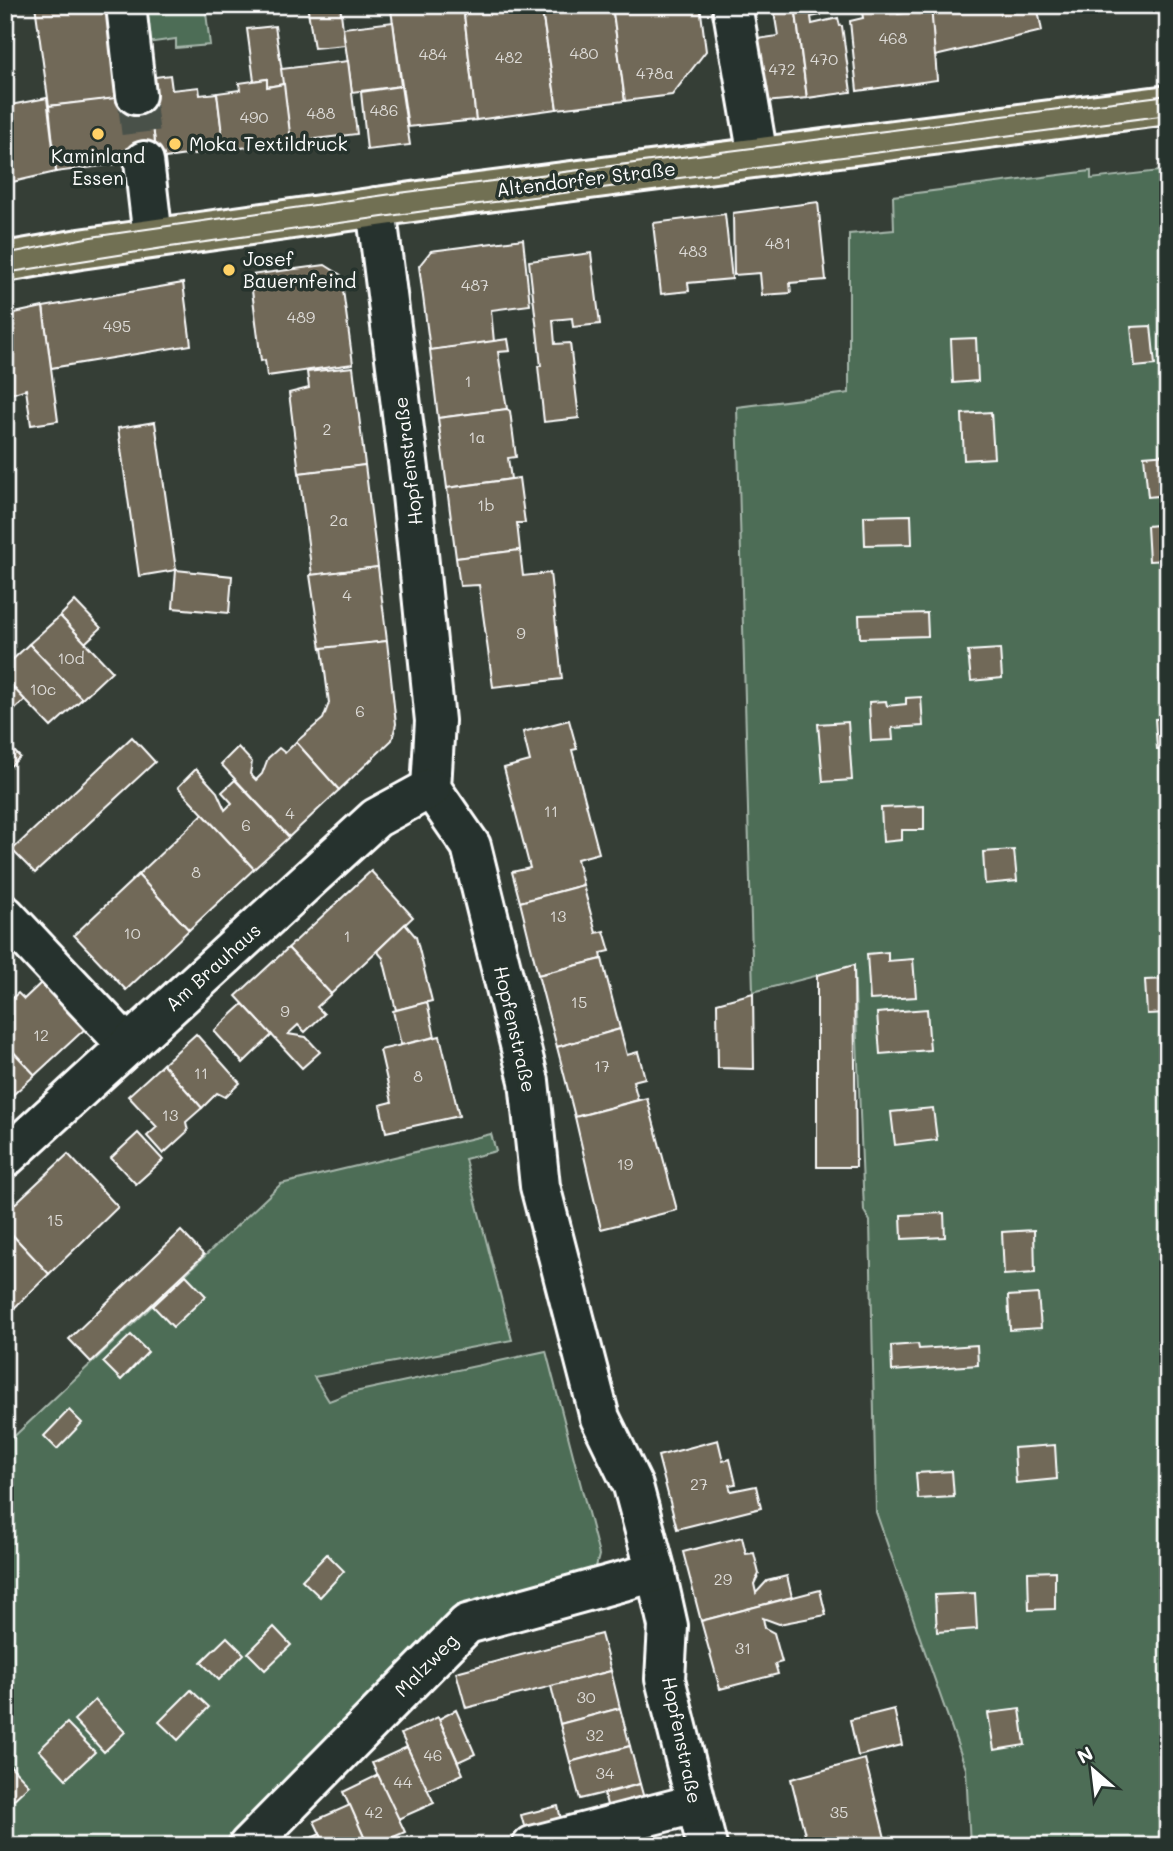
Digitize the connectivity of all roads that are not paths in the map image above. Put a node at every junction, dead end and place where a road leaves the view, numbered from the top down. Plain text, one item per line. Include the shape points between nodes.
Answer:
1 (126, 5) edge
2 (732, 5) edge
3 (136, 95) tunnel mouth
4 (1168, 105) edge
5 (758, 157) junction
6 (144, 161) tunnel mouth
7 (376, 207) junction
8 (153, 238) junction
9 (5, 262) edge
10 (431, 788) junction
11 (5, 915) edge
12 (128, 1046) junction
13 (5, 1158) edge
14 (656, 1572) junction
15 (695, 1804) junction
16 (248, 1846) edge
17 (532, 1846) edge
18 (707, 1846) edge

1 - 3 street
2 - 5 street
4 - 5 main road, Altendorfer Straße
5 - 7 main road, Altendorfer Straße
6 - 8 street
7 - 8 main road, Altendorfer Straße
7 - 10 street, Hopfenstraße via 435,721
8 - 9 main road, Altendorfer Straße
10 - 12 street, Am Brauhaus via 376,818
10 - 14 street, Hopfenstraße via 471,846 528,1081 540,1186 600,1418 633,1486
11 - 12 street
12 - 13 street, Am Brauhaus
14 - 15 street, Hopfenstraße via 668,1626 665,1679
14 - 16 street, Malzweg via 467,1624
15 - 17 street
15 - 18 street, Hopfenstraße

